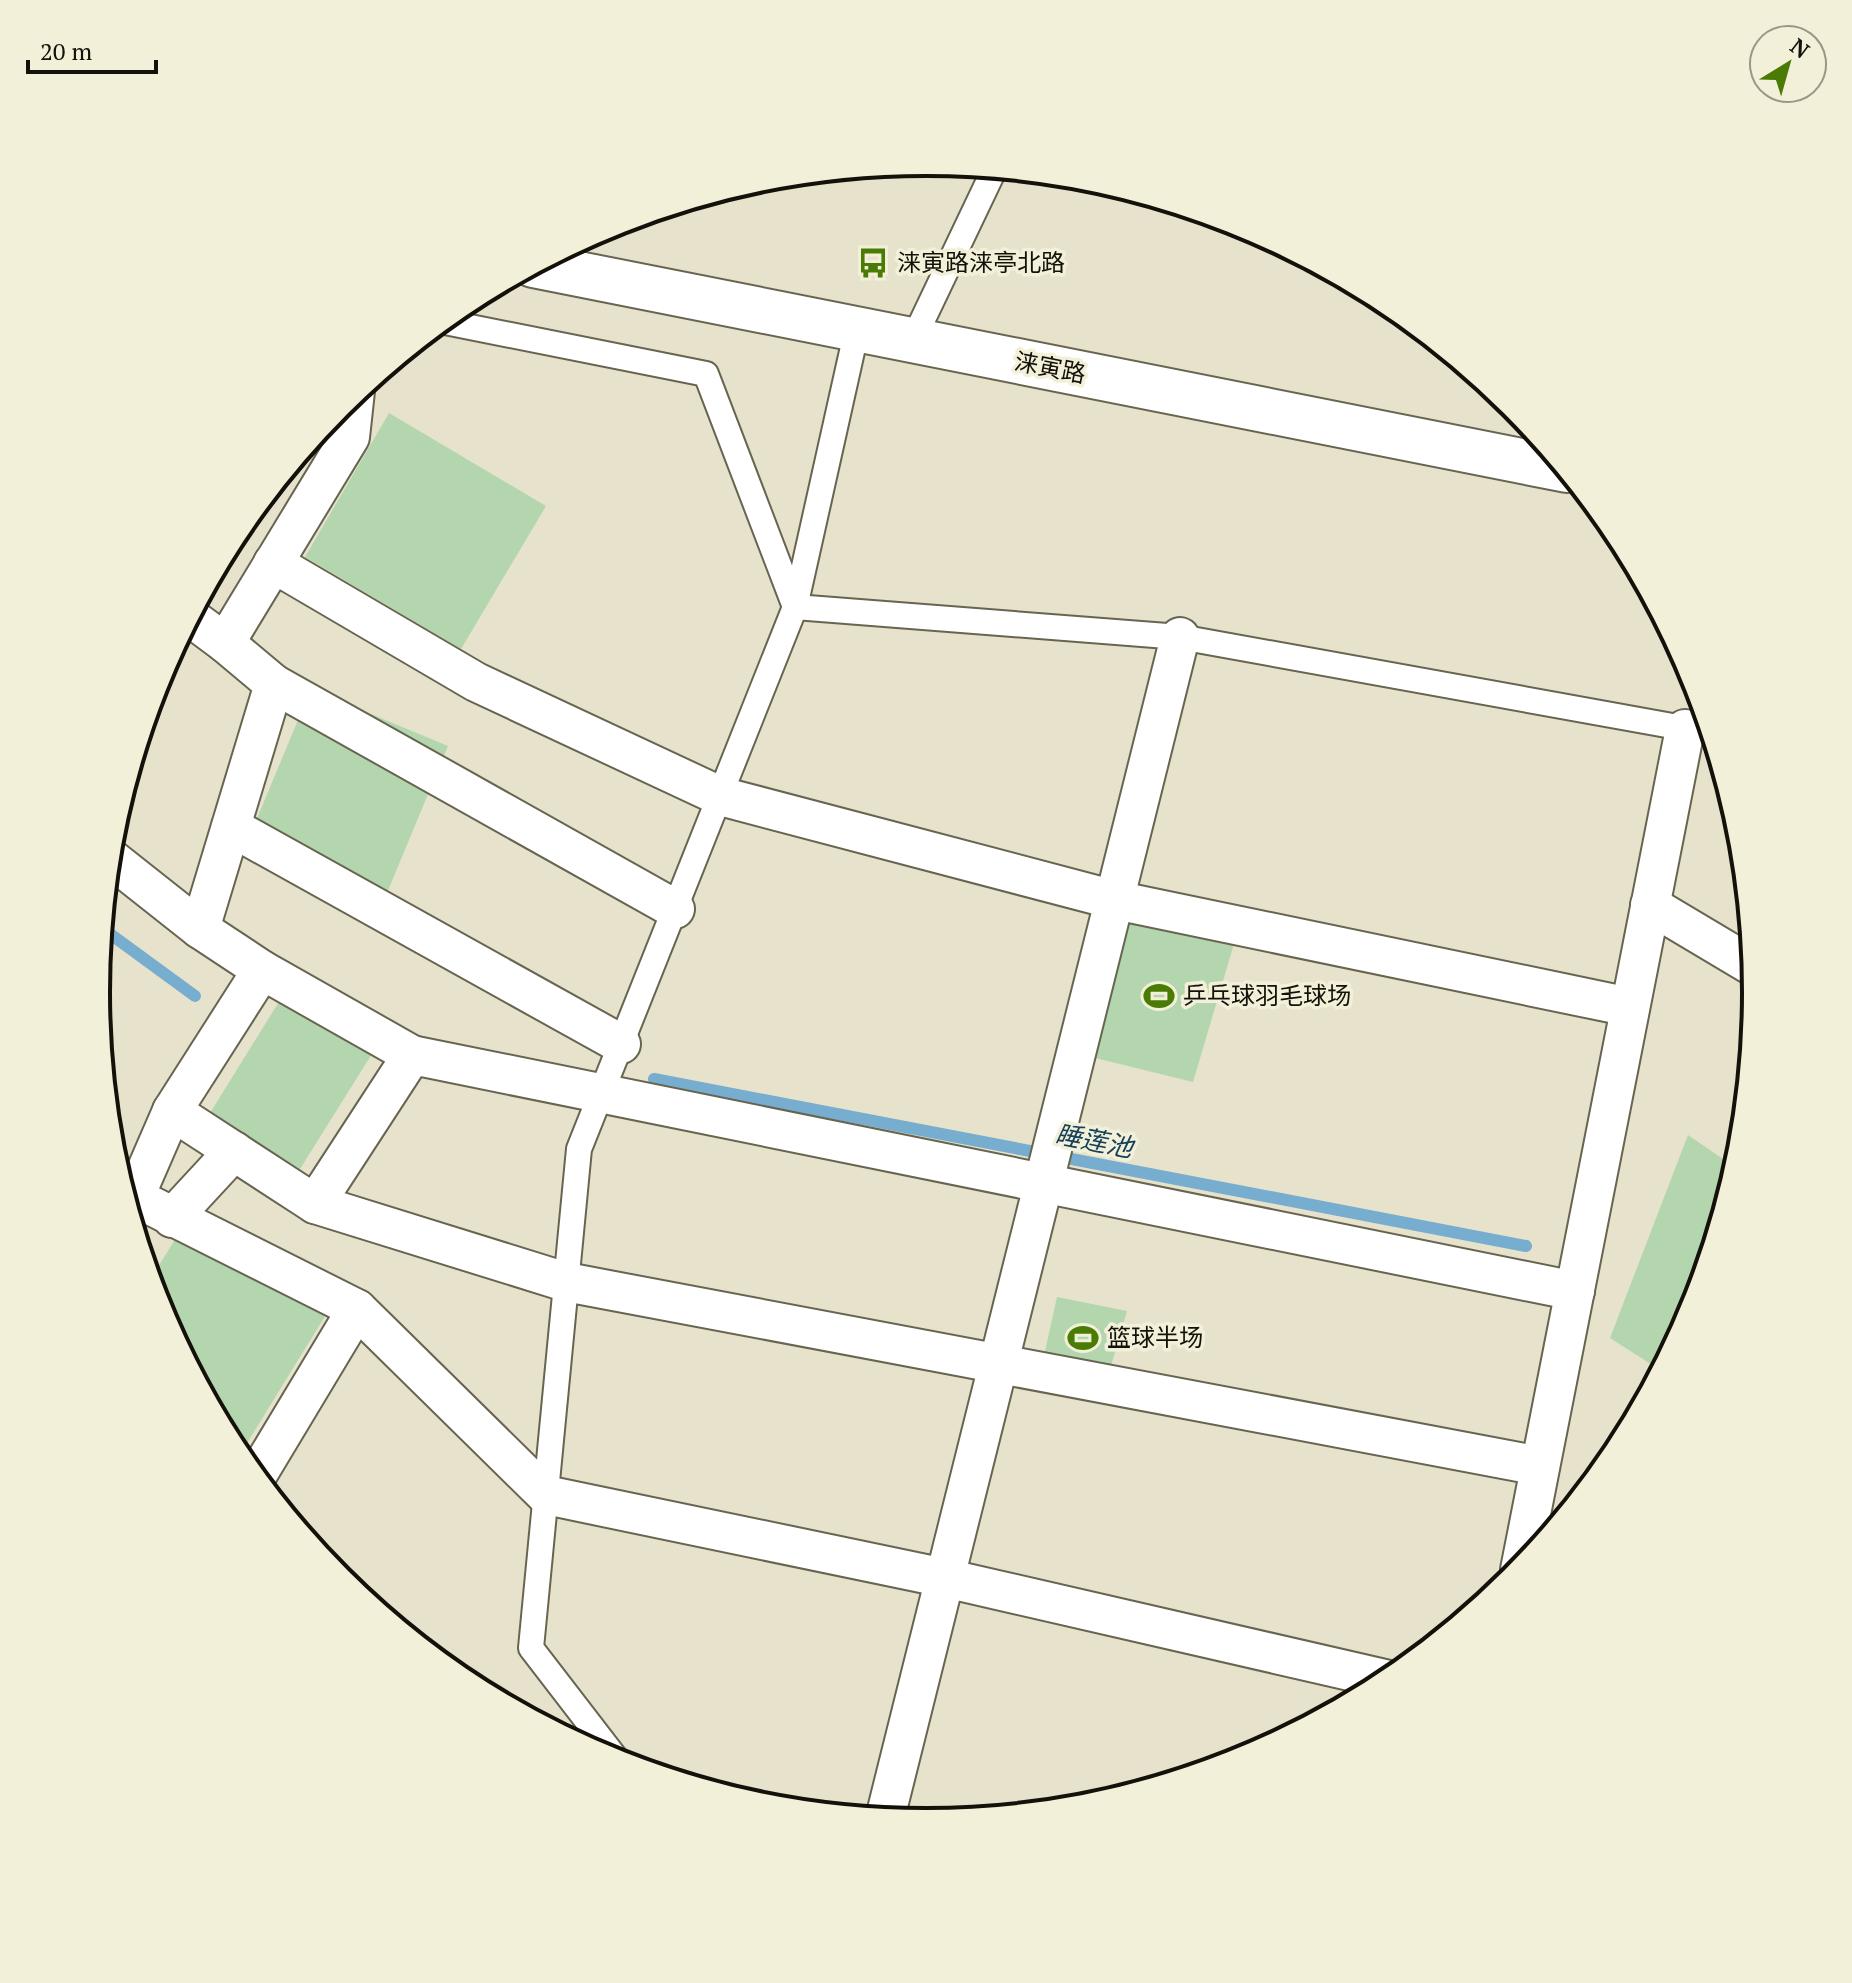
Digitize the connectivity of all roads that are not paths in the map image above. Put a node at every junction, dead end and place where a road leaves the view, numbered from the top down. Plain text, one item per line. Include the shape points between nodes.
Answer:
1 (990, 178) edge
2 (549, 268) edge
3 (457, 324) edge
4 (857, 329) junction
5 (913, 340) junction
6 (353, 411) edge
7 (1551, 467) edge
8 (273, 563) junction
9 (795, 607) junction
10 (198, 623) edge
11 (1180, 637) junction
12 (225, 643) junction
13 (274, 684) junction
14 (1698, 731) edge
15 (720, 796) junction
16 (231, 827) junction
17 (120, 866) edge
18 (1115, 900) junction
19 (1650, 905) junction
20 (675, 909) junction
21 (200, 929) junction
22 (1741, 959) edge
23 (262, 970) junction
24 (1630, 1007) junction
25 (621, 1044) junction
26 (412, 1055) junction
27 (601, 1095) junction
28 (172, 1111) junction
29 (234, 1151) junction
30 (1050, 1160) junction
31 (135, 1188) edge
32 (138, 1204) edge
33 (315, 1204) junction
34 (172, 1218) junction
35 (566, 1282) junction
36 (1575, 1291) junction
37 (357, 1309) junction
38 (999, 1364) junction
39 (263, 1466) edge
40 (1540, 1466) junction
41 (546, 1495) junction
42 (1525, 1546) edge
43 (945, 1578) junction
44 (1370, 1676) edge
45 (601, 1739) edge
46 (888, 1807) edge

1 - 5 lane
2 - 4 street, 涞寅路
3 - 9 lane via 706,374
4 - 5 street, 涞寅路
4 - 9 lane
5 - 7 street, 涞寅路
6 - 8 street via 350,437
8 - 12 street
8 - 15 street via 476,682
9 - 11 lane
9 - 15 lane
10 - 12 street
11 - 14 lane
11 - 18 street
12 - 13 street
13 - 16 street
13 - 20 street
14 - 19 street
15 - 18 street
15 - 20 lane
16 - 21 street
16 - 25 street
17 - 21 street
18 - 24 street
18 - 30 street
19 - 22 street
19 - 24 street
20 - 25 lane
21 - 23 street
23 - 26 street
23 - 28 street
24 - 36 street
25 - 27 lane
26 - 27 street
26 - 33 street
27 - 30 street
27 - 35 lane via 579,1149
28 - 29 street
28 - 31 street
29 - 33 street
29 - 34 street
30 - 36 street
30 - 38 street
32 - 34 street
33 - 35 street
34 - 37 street
35 - 38 street
35 - 41 lane
36 - 40 street
37 - 39 street
37 - 41 street
38 - 40 street
38 - 43 street
40 - 42 street
41 - 43 street
41 - 45 lane via 531,1648
43 - 44 street
43 - 46 street

